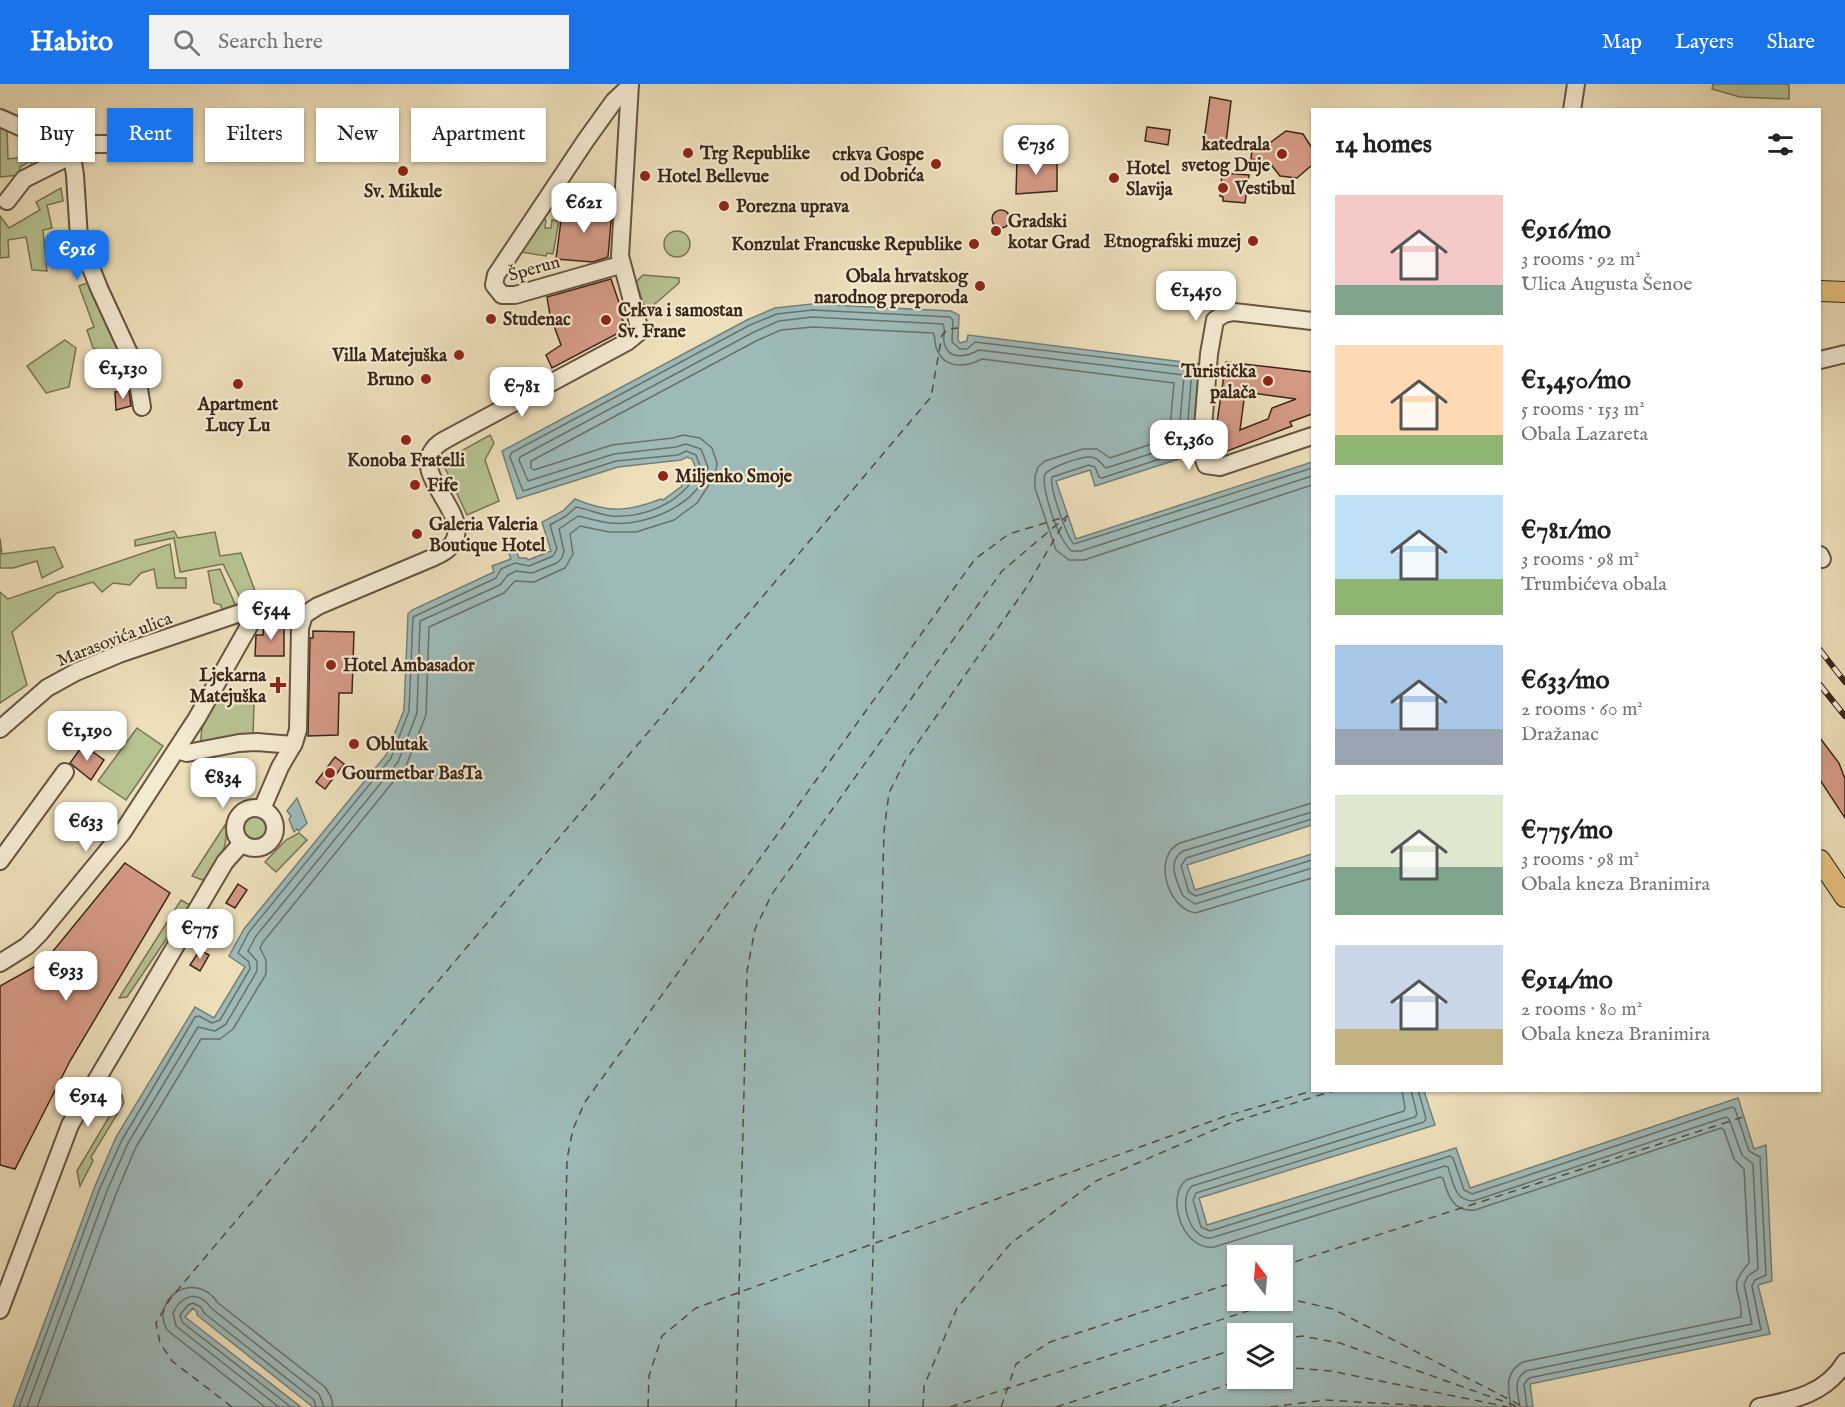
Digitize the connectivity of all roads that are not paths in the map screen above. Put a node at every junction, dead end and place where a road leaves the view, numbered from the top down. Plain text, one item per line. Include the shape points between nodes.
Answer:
1 (1576, 84) edge
2 (630, 86) edge
3 (1572, 108) edge
4 (0, 118) edge
5 (18, 126) edge
6 (51, 162) edge
7 (72, 162) edge
8 (7, 201) dead end
9 (620, 264) junction
10 (1821, 291) edge
11 (1845, 292) edge
12 (1311, 321) edge
13 (1845, 354) edge
14 (1821, 360) edge
15 (142, 407) dead end
16 (1311, 435) edge
17 (0, 729) edge
18 (293, 745) junction
19 (177, 750) junction
20 (66, 772) dead end
21 (262, 809) junction
22 (242, 844) junction
23 (0, 861) edge
24 (1821, 861) edge
25 (1845, 897) edge
26 (0, 963) edge
27 (0, 1310) edge
28 (1845, 1362) edge
29 (1759, 1407) edge

1 - 3 street
2 - 9 street
2 - 9 street, Šperun via 614,101 496,275 496,288 502,295 515,295
4 - 5 street
6 - 8 street via 24,179
7 - 15 street via 79,238 135,366
9 - 18 street via 639,328 634,338 452,436 431,452 430,472 455,523 454,541 447,550 304,615 300,628 298,730
10 - 11 main road
12 - 16 street via 1234,312 1217,318 1209,356 1200,443 1202,459 1216,468
13 - 14 street
17 - 19 street, Marasovića ulica via 47,688 76,672 246,610 255,611 217,685
18 - 19 street via 257,742 195,752
18 - 21 street
19 - 26 street via 99,864 40,933
20 - 23 street
21 - 22 street via 250,809 237,819 236,835
21 - 22 street via 272,817 274,836 260,848
22 - 27 street via 225,862 70,1125
24 - 25 main road
28 - 29 street via 1817,1391

